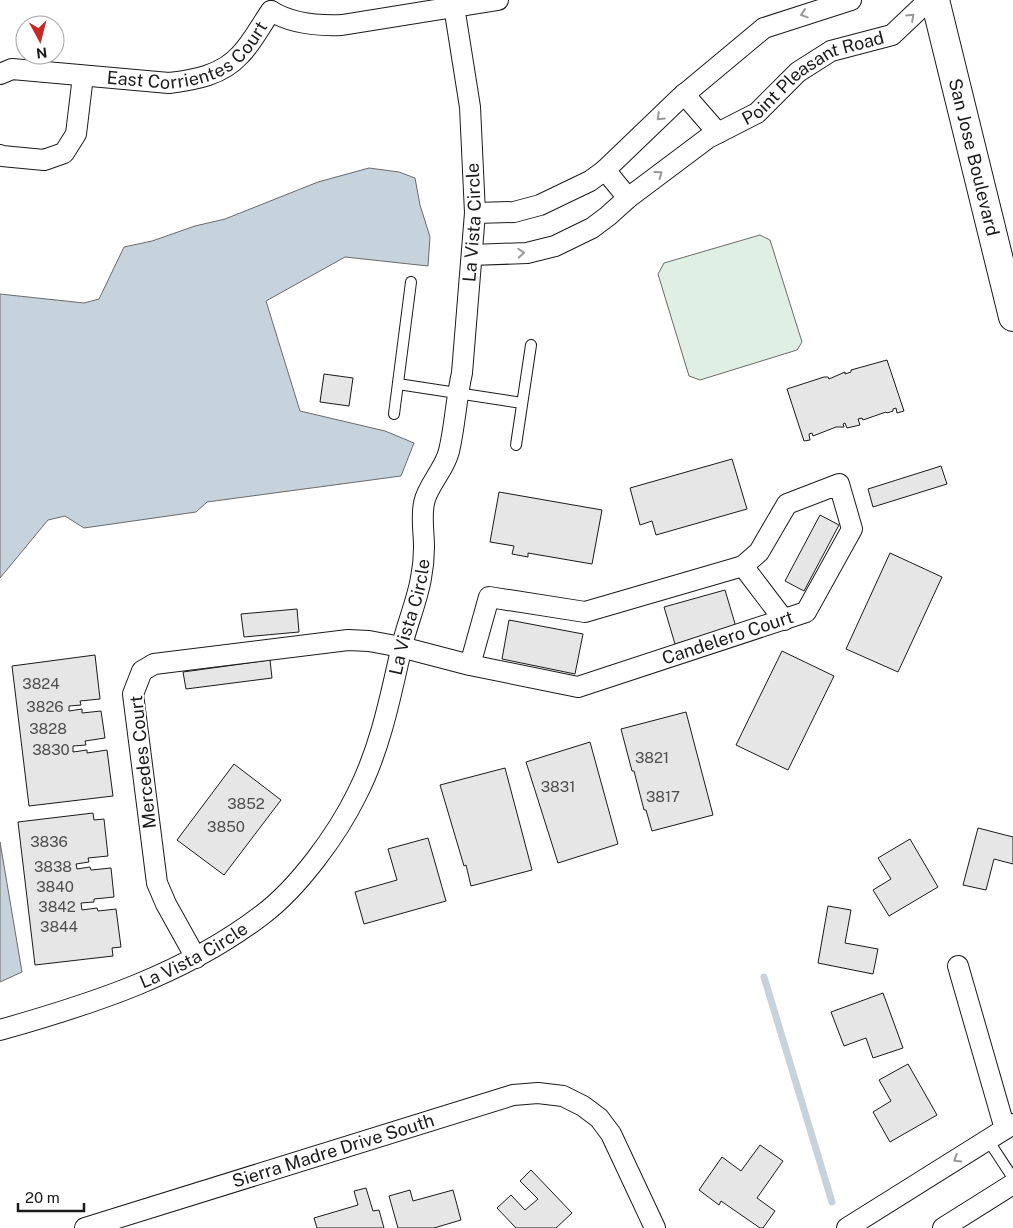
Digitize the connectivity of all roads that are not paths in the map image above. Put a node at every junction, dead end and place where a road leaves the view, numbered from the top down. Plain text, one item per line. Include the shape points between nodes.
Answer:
1 (498, 0) edge
2 (851, 0) edge
3 (929, 0) edge
4 (935, 0) edge
5 (454, 4) edge
6 (271, 6) edge
7 (0, 74) edge
8 (83, 76) junction
9 (684, 94) junction
10 (718, 133) junction
11 (0, 154) edge
12 (605, 170) junction
13 (628, 198) junction
14 (475, 213) junction
15 (472, 255) junction
16 (411, 282) dead end
17 (1011, 299) edge
18 (531, 345) dead end
19 (398, 384) junction
20 (458, 393) junction
21 (522, 403) junction
22 (394, 414) dead end
23 (516, 445) dead end
24 (743, 566) junction
25 (784, 620) junction
26 (401, 647) junction
27 (470, 665) junction
28 (196, 958) junction
29 (958, 966) dead end
30 (0, 1030) edge
31 (1009, 1126) edge
32 (988, 1140) junction
33 (1013, 1178) edge
34 (1013, 1184) edge
35 (869, 1222) edge
36 (84, 1228) edge
37 (655, 1228) edge
38 (847, 1228) edge
39 (943, 1228) edge

1 - 5 street, East Corrientes Court
2 -> 9 street via 764,28
10 -> 3 street, Point Pleasant Road via 756,113 798,72 831,51 892,35
4 - 17 main road, San Jose Boulevard
5 - 6 street, East Corrientes Court via 328,26 281,17
5 - 14 street, La Vista Circle via 470,107
6 - 8 street, East Corrientes Court via 240,56 220,71 170,83
7 - 8 street, East Corrientes Court via 12,69
8 - 11 street, East Corrientes Court via 76,134 64,153 44,160
9 - 10 street
9 -> 12 street
13 -> 10 street, Point Pleasant Road
12 - 13 street
12 - 14 street via 540,206 514,212
15 -> 13 street, Point Pleasant Road via 527,254 555,246 592,228
14 - 15 street, La Vista Circle
15 - 20 street, La Vista Circle
16 - 19 lane
18 - 21 lane
19 - 20 lane
19 - 22 lane
20 - 21 lane
20 - 26 street, La Vista Circle via 448,453 424,500 421,579
21 - 23 lane
24 - 25 street
24 - 25 street, Candelero Court via 759,552 787,504 840,484 852,529 806,612
24 - 27 street, Candelero Court via 585,612 489,597
25 - 27 street, Candelero Court via 578,687
26 - 27 street, Candelero Court
26 - 28 street, La Vista Circle via 372,757 357,794 336,830 285,895 263,915
26 - 28 street, Mercedes Court via 348,640 154,664 142,671 133,694 157,883
28 - 30 street, La Vista Circle via 134,987
29 - 31 street
31 - 32 street
32 - 33 lane
32 -> 35 street
34 - 39 street
35 - 38 street
36 - 37 street, Sierra Madre Drive South via 513,1095 538,1092 563,1096 599,1118 611,1134

